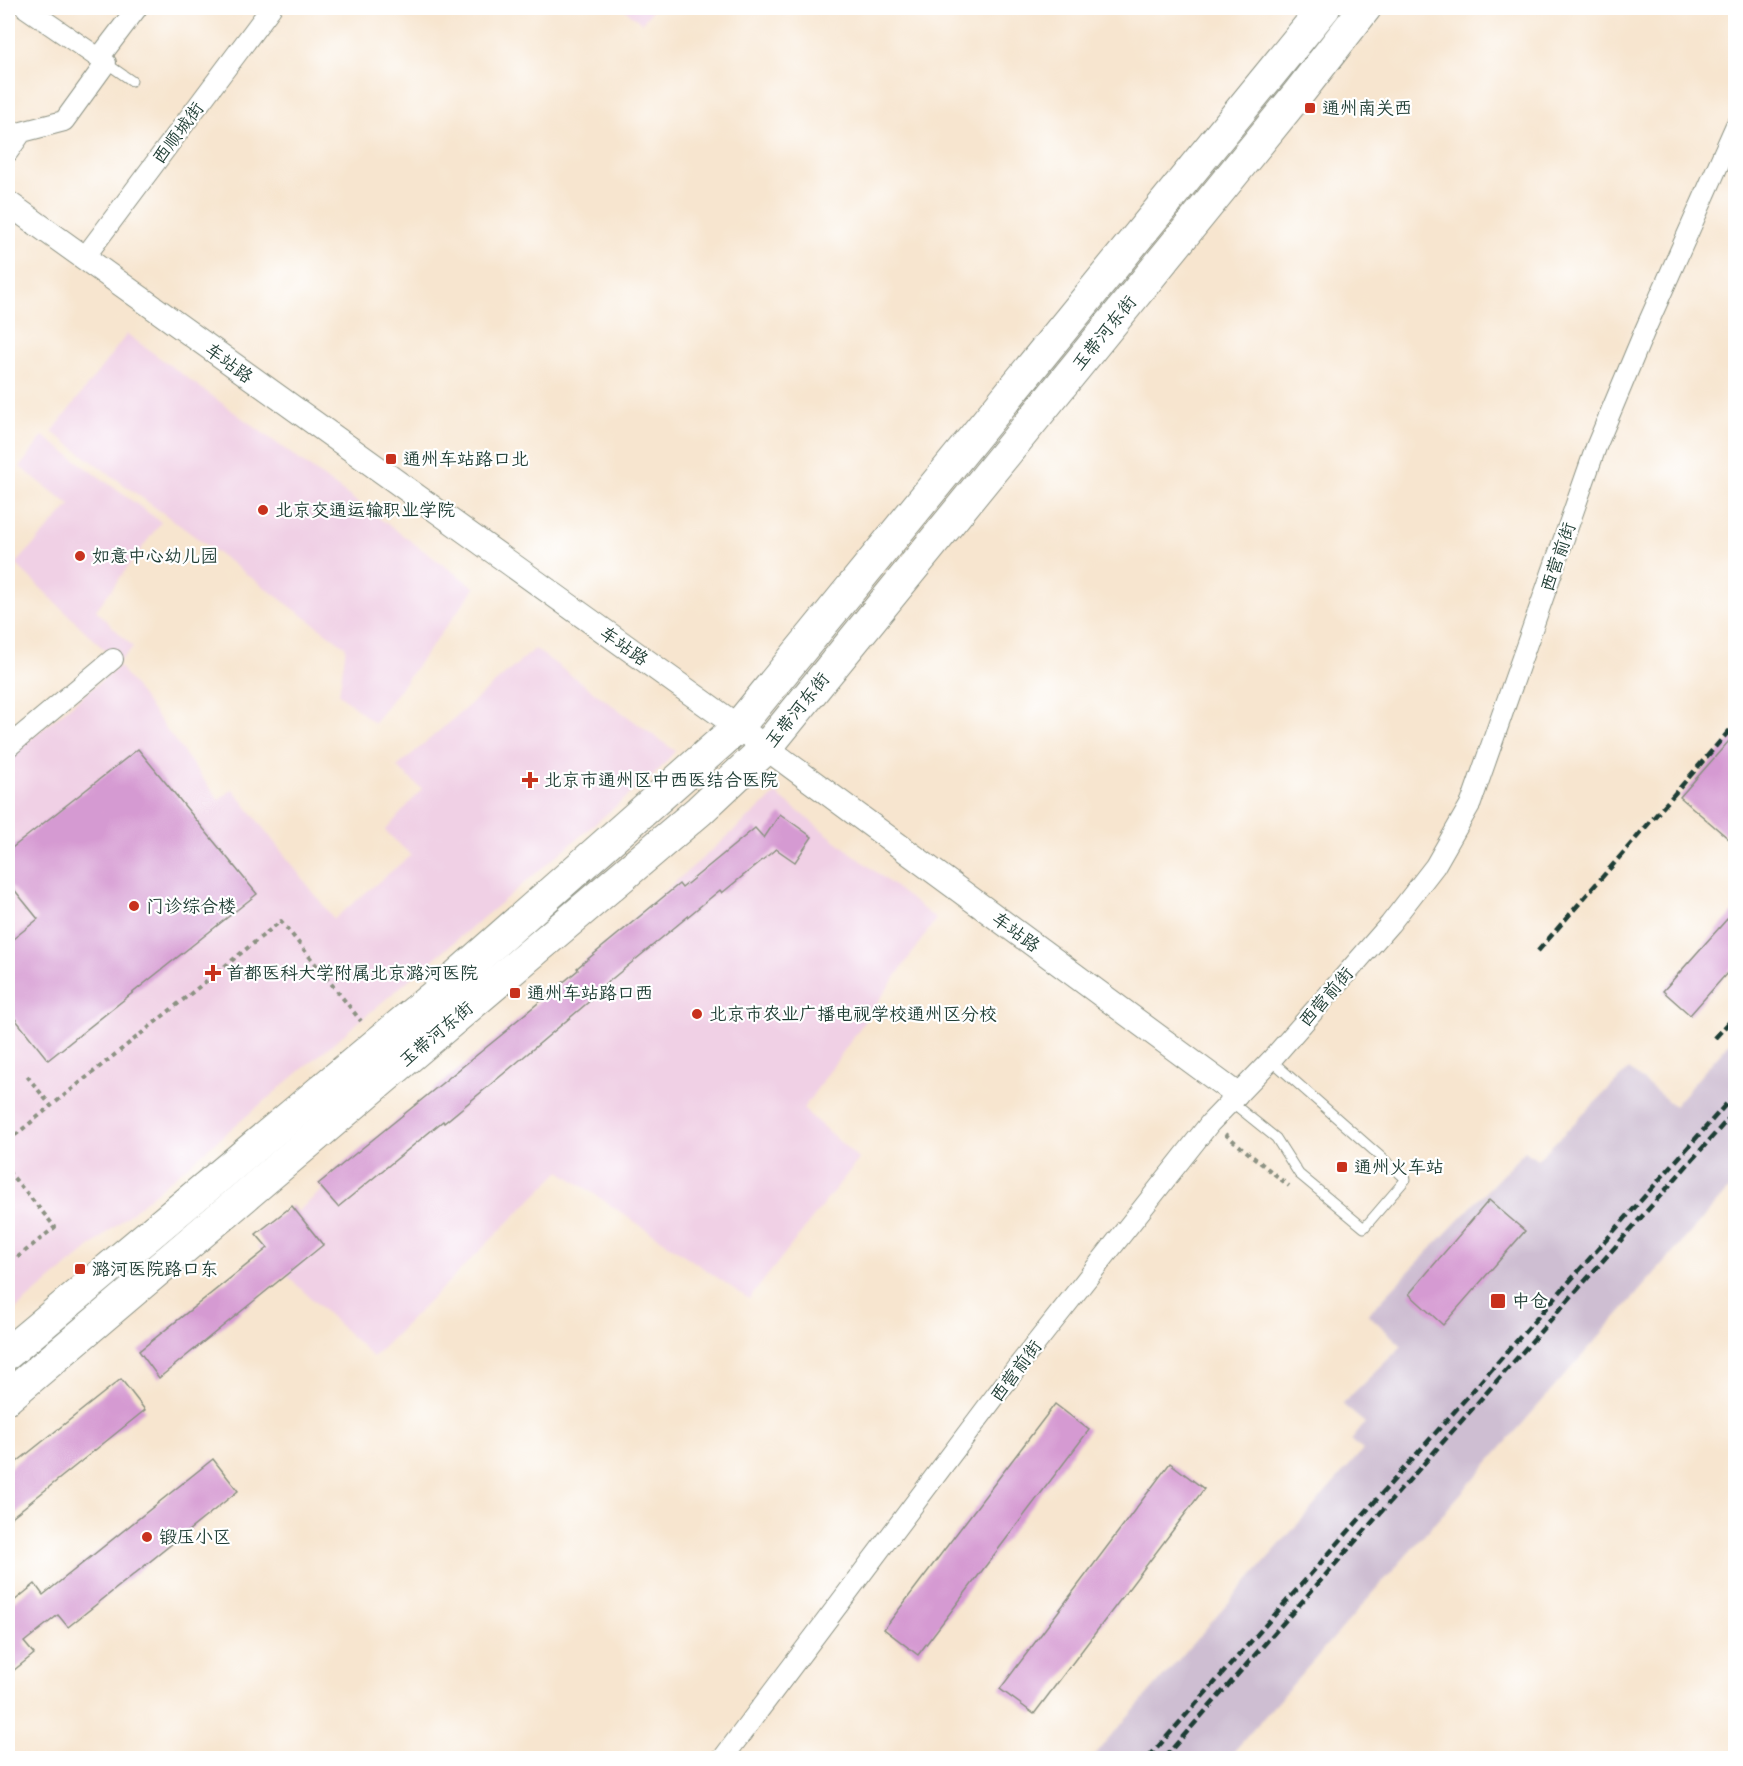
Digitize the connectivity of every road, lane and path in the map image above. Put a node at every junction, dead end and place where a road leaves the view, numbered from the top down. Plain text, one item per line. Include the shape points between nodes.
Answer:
1 (26, 8) edge
2 (137, 8) edge
3 (271, 8) edge
4 (1324, 8) edge
5 (1365, 8) edge
6 (103, 61) junction
7 (132, 81) dead end
8 (1736, 125) edge
9 (8, 152) edge
10 (9, 209) edge
11 (84, 258) junction
12 (113, 659) dead end
13 (738, 728) junction
14 (8, 747) edge
15 (766, 748) junction
16 (361, 1021) dead end
17 (1271, 1060) junction
18 (27, 1076) dead end
19 (1233, 1097) junction
20 (51, 1106) junction
21 (8, 1141) edge
22 (8, 1171) edge
23 (8, 1265) edge
24 (8, 1353) edge
25 (8, 1396) edge
26 (723, 1758) edge

1 - 6 street
2 - 6 street
3 - 11 street, 西顺城街
4 - 13 main road, 玉带河东街
5 - 15 main road, 玉带河东街
6 - 7 lane
6 - 9 street via 64,121 22,132
8 - 17 street, 西营前街 via 1596,447 1471,803 1435,866 1390,924
10 - 11 street, 车站路
11 - 13 street, 车站路
12 - 14 street
13 - 15 street, 车站路
13 - 24 main road, 玉带河东街 via 434,996
15 - 19 street, 车站路
15 - 25 main road, 玉带河东街 via 699,811
16 - 20 path via 281,921
17 - 19 street, 西营前街
17 - 19 lane via 1406,1179 1364,1228 1299,1174 1276,1138
18 - 20 path
19 - 26 street, 西营前街 via 1018,1366
20 - 21 path
22 - 23 path via 55,1227

